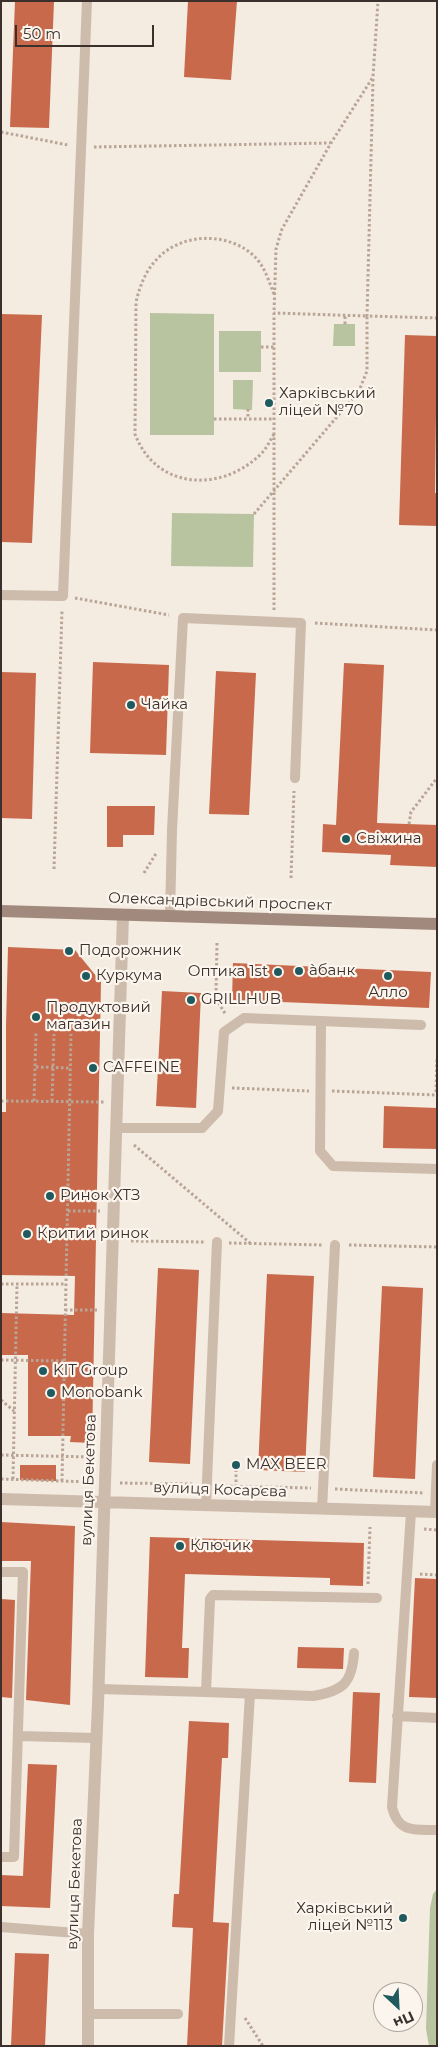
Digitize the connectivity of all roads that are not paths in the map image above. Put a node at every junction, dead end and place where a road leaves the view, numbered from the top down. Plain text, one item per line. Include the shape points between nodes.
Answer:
1 (87, 1) edge
2 (1, 595) edge
3 (295, 778) road end
4 (1, 911) edge
5 (123, 915) junction
6 (170, 916) junction
7 (437, 924) edge
8 (321, 1021) junction
9 (421, 1026) dead end
10 (116, 1128) junction
11 (437, 1169) edge
12 (217, 1242) road end
13 (336, 1245) road end
14 (437, 1465) edge
15 (436, 1493) edge
16 (1, 1499) edge
17 (104, 1502) junction
18 (206, 1505) junction
19 (322, 1509) junction
20 (411, 1512) junction
21 (436, 1512) edge
22 (1, 1572) edge
23 (377, 1598) dead end
24 (354, 1653) dead end
25 (99, 1689) junction
26 (206, 1692) junction
27 (250, 1694) junction
28 (397, 1716) junction
29 (437, 1718) edge
30 (18, 1736) junction
31 (97, 1738) junction
32 (437, 1830) edge
33 (1, 1857) edge
34 (1, 1926) edge
35 (88, 1934) junction
36 (88, 2014) junction
37 (178, 2014) dead end
38 (88, 2046) edge
39 (229, 2046) edge

1 - 2 lane via 62,596
3 - 6 lane via 301,623 183,618
4 - 5 main road, Олександрівський проспект
5 - 6 main road, Олександрівський проспект
5 - 10 street, вулиця Бекетова
6 - 7 main road, Олександрівський проспект
8 - 9 lane
8 - 10 lane via 244,1018 224,1032 218,1111 202,1128
8 - 11 lane via 320,1151 333,1166
10 - 17 street, вулиця Бекетова
12 - 18 lane
13 - 19 lane
14 - 15 lane
15 - 21 lane
16 - 17 street, вулиця Косарєва
17 - 18 street, вулиця Косарєва
17 - 25 street, вулиця Бекетова
18 - 19 street, вулиця Косарєва
19 - 20 street, вулиця Косарєва
20 - 21 street, вулиця Косарєва
20 - 28 lane
22 - 30 lane via 23,1572
23 - 26 lane via 213,1595 210,1599
24 - 27 lane via 351,1675 331,1693 314,1696
25 - 26 lane
25 - 31 street, вулиця Бекетова
26 - 27 lane
27 - 39 lane via 228,2014
28 - 29 lane
28 - 32 lane via 394,1817 411,1830
30 - 31 lane
30 - 33 lane via 14,1857
31 - 35 street, вулиця Бекетова
34 - 35 lane
35 - 36 street, вулиця Бекетова
36 - 37 lane
36 - 38 street, вулиця Бекетова

